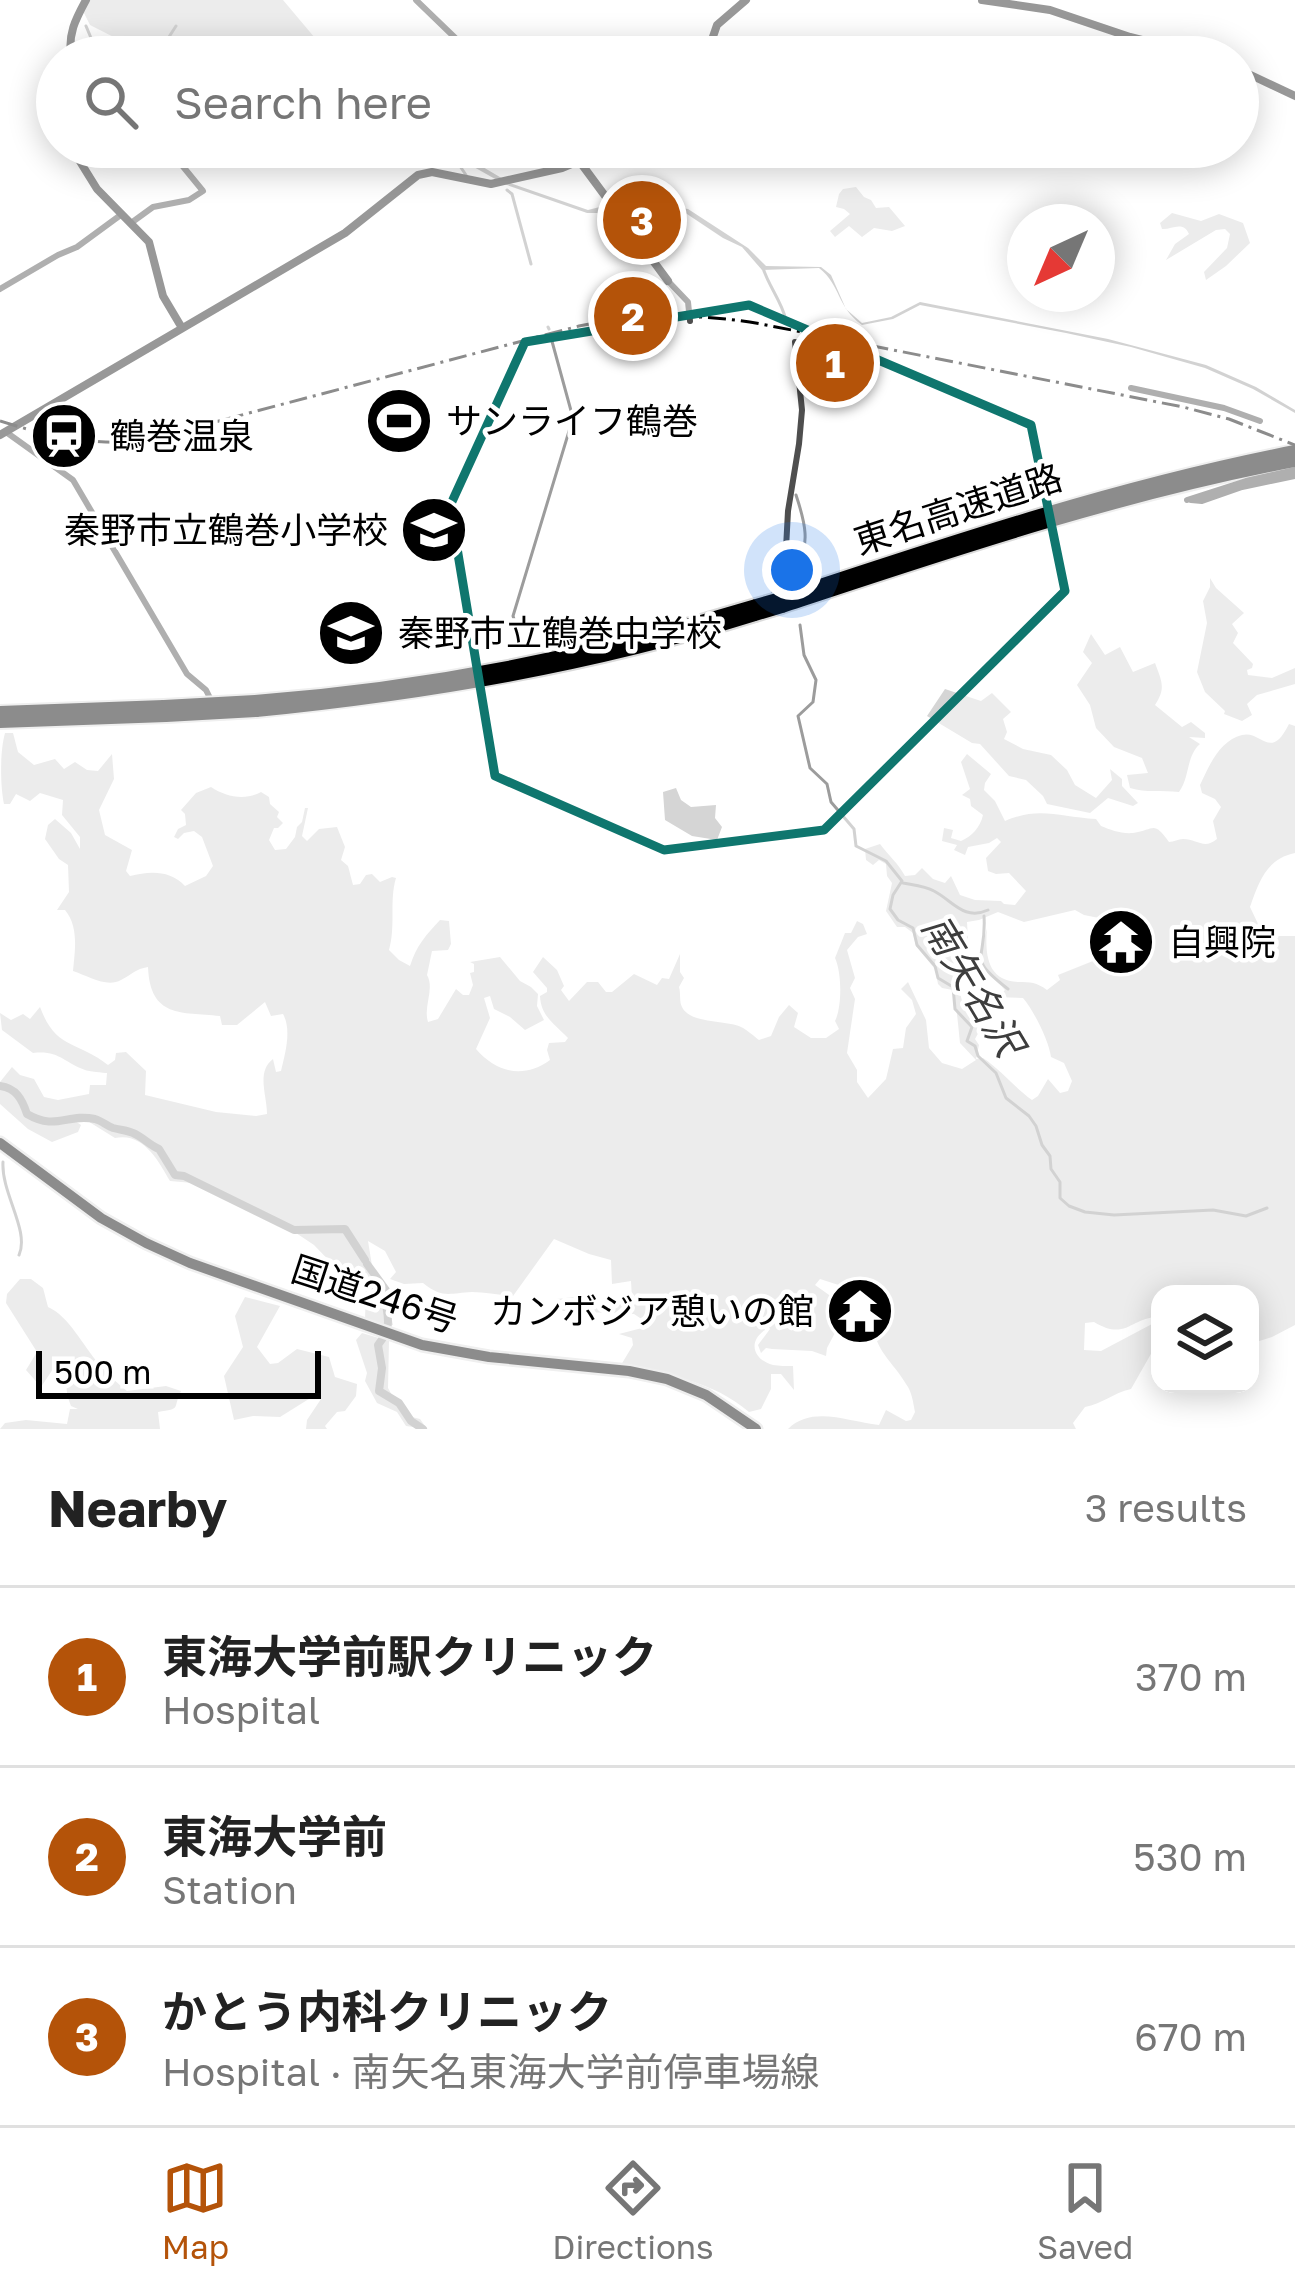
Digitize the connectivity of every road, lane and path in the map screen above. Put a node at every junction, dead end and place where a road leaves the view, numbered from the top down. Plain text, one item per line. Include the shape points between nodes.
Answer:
1 (86, 0) edge
2 (416, 0) edge
3 (746, 0) edge
4 (982, 0) edge
5 (70, 36) edge
6 (453, 36) edge
7 (713, 36) edge
8 (1124, 36) edge
9 (1259, 79) edge
10 (1295, 96) edge
11 (84, 168) edge
12 (184, 168) edge
13 (556, 168) edge
14 (584, 168) edge
15 (122, 214) junction
16 (131, 223) junction
17 (668, 280) joint
18 (0, 289) edge
19 (690, 321) dead end
20 (182, 328) junction
21 (795, 342) dead end
22 (1131, 388) dead end
23 (1260, 421) dead end
24 (3, 433) edge
25 (1295, 451) edge
26 (1295, 461) edge
27 (1270, 465) junction
28 (1295, 473) edge
29 (759, 614) junction
30 (165, 711) junction
31 (0, 712) edge
32 (211, 721) dead end
33 (0, 722) edge
34 (0, 1143) edge
35 (755, 1429) edge

1 - 5 main road
2 - 6 street
3 - 7 main road
4 - 8 main road via 1050,10
9 - 10 main road
11 - 15 main road
12 - 16 street via 203,191
13 - 20 main road via 493,184 418,175 346,233
14 - 17 main road
15 - 16 main road
15 - 18 street
16 - 20 main road via 152,247 163,296
17 - 19 street via 688,302
20 - 24 main road
21 - 29 street via 802,410 785,567
22 - 23 street
24 - 32 street via 73,480 188,674 211,695
25 - 27 highway, 東名高速道路
26 - 27 highway, 東名高速道路
27 - 28 street
27 - 28 street via 1187,500
27 - 29 highway, 東名高速道路, bridge via 918,557
29 - 30 highway, 東名高速道路, bridge via 482,682 382,698
30 - 31 highway, 東名高速道路
30 - 33 highway, 東名高速道路
34 - 35 highway, 国道246号 via 101,1218 201,1267 422,1345 667,1379

